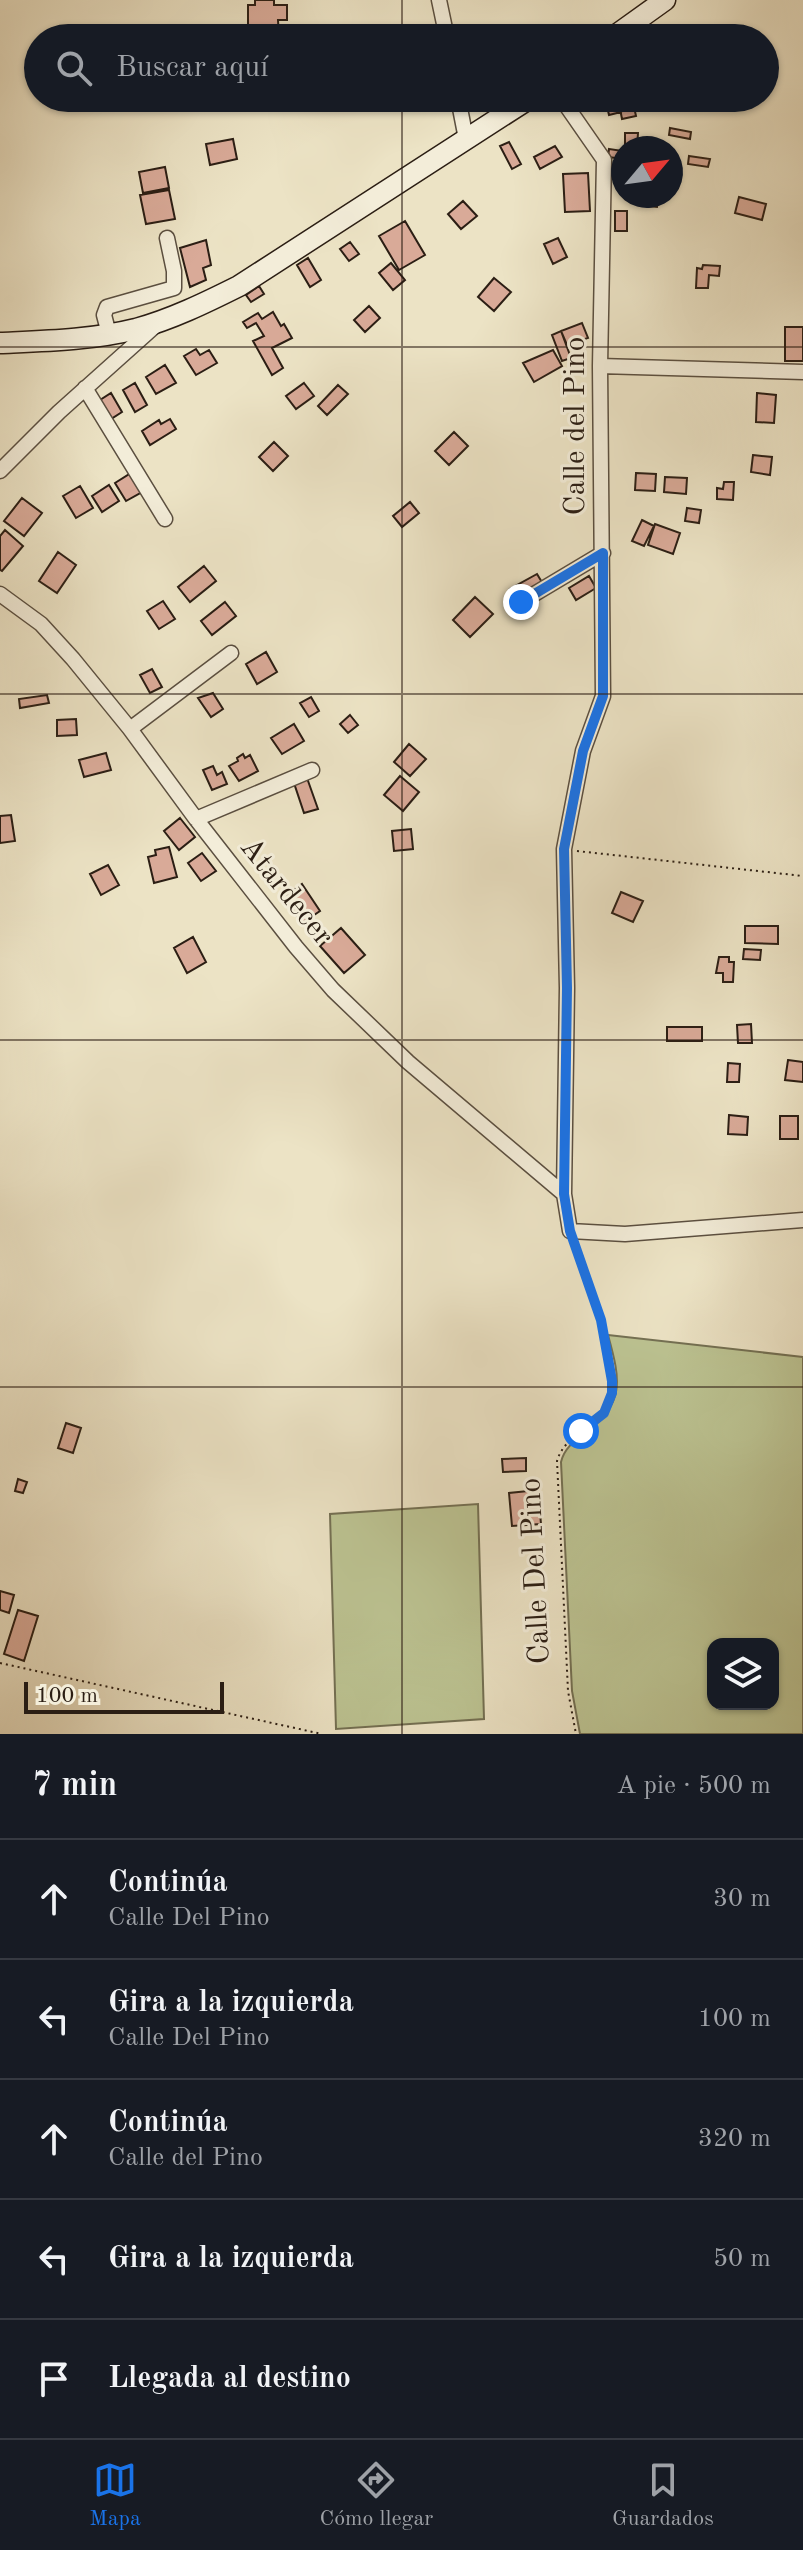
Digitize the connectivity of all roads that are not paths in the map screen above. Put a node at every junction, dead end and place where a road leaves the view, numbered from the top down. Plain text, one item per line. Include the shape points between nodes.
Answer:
1 (439, 0) edge
2 (665, 0) edge
3 (444, 24) edge
4 (632, 24) edge
5 (461, 112) edge
6 (508, 112) edge
7 (571, 112) edge
8 (466, 139) junction
9 (167, 238) dead end
10 (162, 321) junction
11 (109, 334) junction
12 (0, 343) edge
13 (600, 366) junction
14 (803, 372) edge
15 (85, 388) junction
16 (0, 471) edge
17 (165, 519) dead end
18 (603, 553) junction
19 (0, 594) edge
20 (521, 602) dead end
21 (231, 653) dead end
22 (130, 729) junction
23 (312, 770) dead end
24 (196, 819) junction
25 (564, 1194) junction
26 (803, 1220) edge

1 - 3 street
2 - 4 main road
5 - 8 street
6 - 8 main road
7 - 13 street, Calle del Pino via 604,160
8 - 10 main road via 239,286
9 - 11 street via 174,288 107,307
10 - 11 main road
10 - 15 street
11 - 12 main road
13 - 14 street
13 - 18 street, Calle del Pino
15 - 16 street
15 - 17 street
18 - 20 street
18 - 25 street, Calle del Pino via 603,696 583,751 564,849
19 - 22 street, Atardecer via 41,624
21 - 22 street
22 - 24 street, Atardecer
23 - 24 street
24 - 25 street, Atardecer via 333,990 408,1062
25 - 26 street via 570,1231 625,1234

